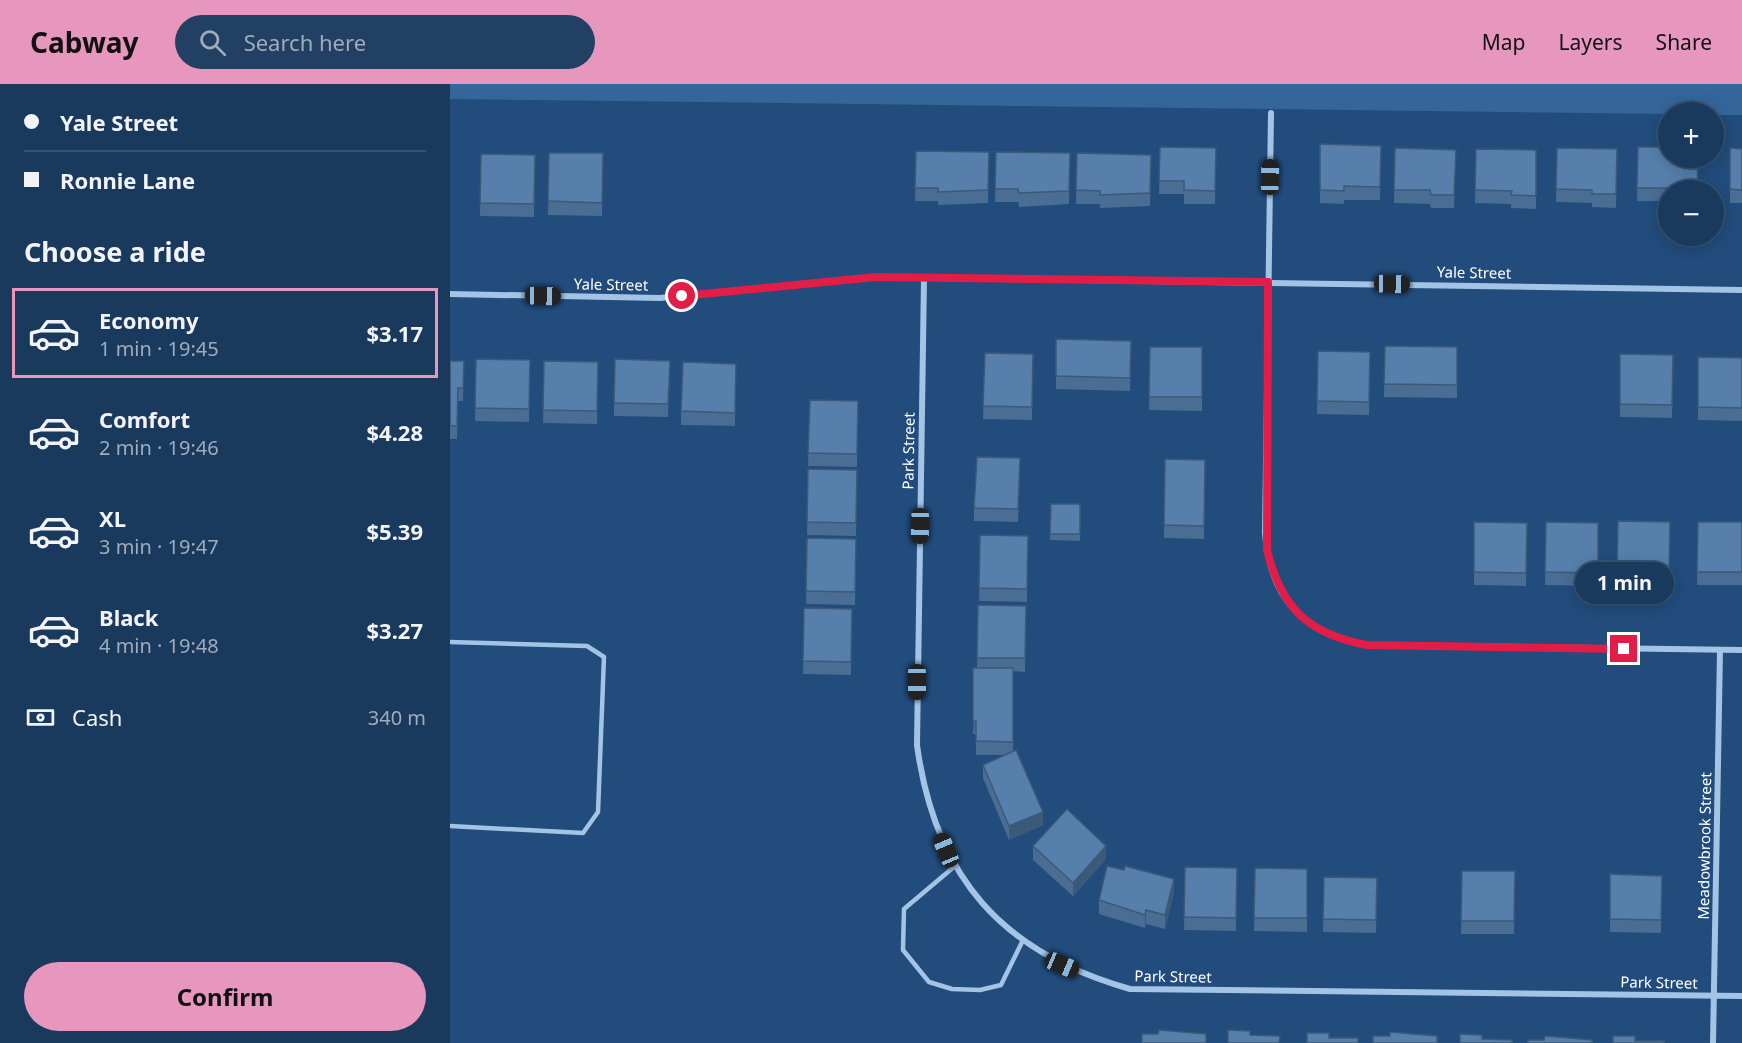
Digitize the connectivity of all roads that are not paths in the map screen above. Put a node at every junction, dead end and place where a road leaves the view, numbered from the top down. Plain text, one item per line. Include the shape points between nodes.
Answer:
1 (1271, 113) dead end
2 (924, 278) junction
3 (1268, 282) junction
4 (1742, 290) edge
5 (450, 294) edge
6 (450, 642) edge
7 (1720, 650) junction
8 (1742, 650) edge
9 (450, 826) edge
10 (955, 866) junction
11 (1023, 940) junction
12 (1714, 996) junction
13 (1742, 996) edge
14 (1713, 1043) edge

1 - 3 street
2 - 3 street, Yale Street
2 - 5 street, Yale Street via 855,279 660,298
2 - 10 street, Park Street via 917,745 932,816
3 - 4 street, Yale Street
3 - 7 street via 1267,550 1272,574 1297,615 1326,634 1367,645
6 - 9 lane via 587,646 604,657 598,812 583,832
7 - 8 street
7 - 12 street, Meadowbrook Street
10 - 11 street, Park Street via 989,911
10 - 11 lane via 904,909 903,950 929,982 952,989 980,990 1001,985
11 - 12 street, Park Street via 1062,965 1130,989
12 - 13 street, Park Street
12 - 14 street, Meadowbrook Street

